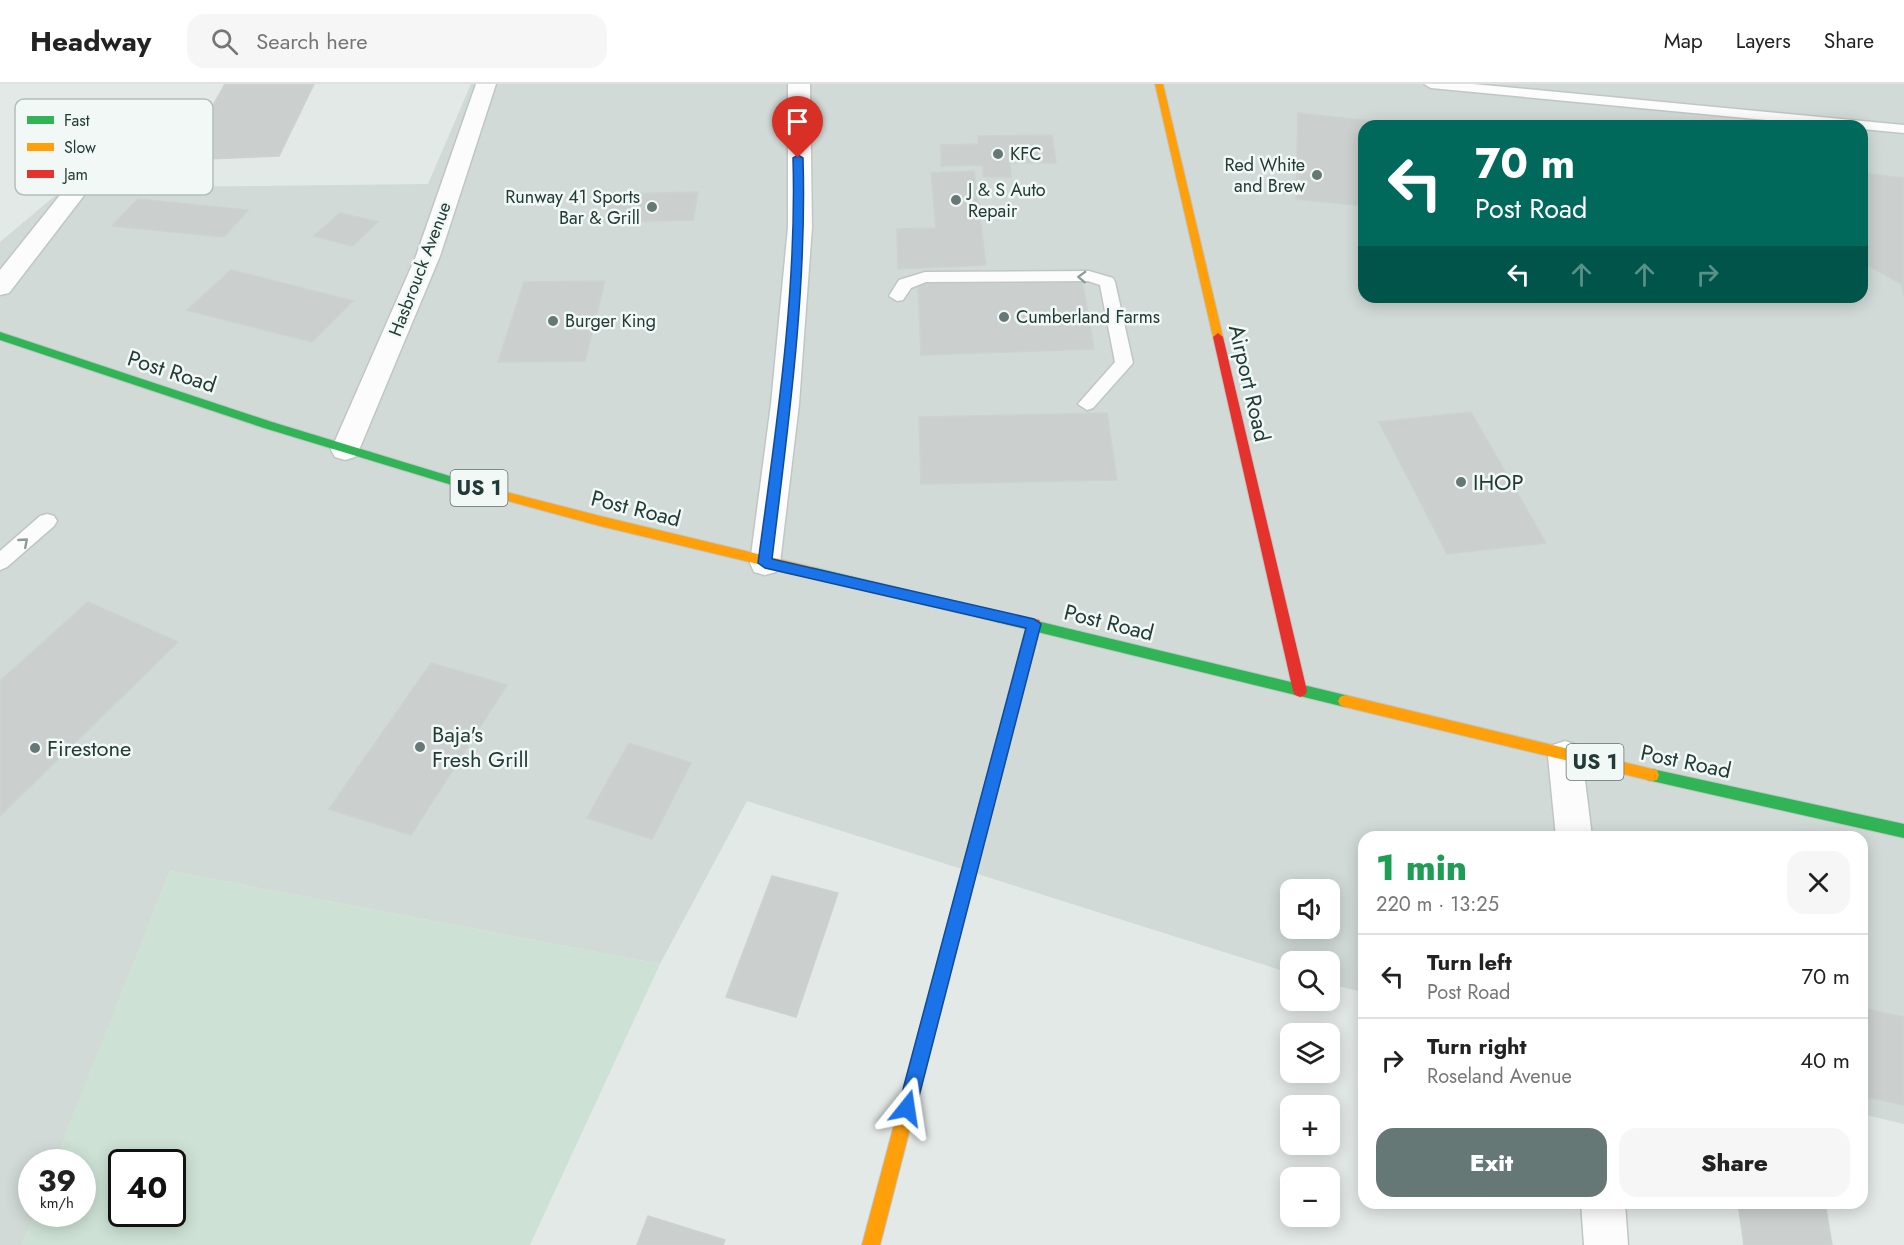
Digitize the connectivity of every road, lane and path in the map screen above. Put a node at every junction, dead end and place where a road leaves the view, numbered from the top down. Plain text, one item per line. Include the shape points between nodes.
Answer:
1 (486, 84) edge
2 (800, 84) edge
3 (1159, 84) edge
4 (1431, 84) edge
5 (1809, 120) edge
6 (1868, 126) edge
7 (1904, 129) edge
8 (72, 195) edge
9 (0, 287) edge
10 (897, 296) dead end
11 (0, 336) edge
12 (1087, 404) dead end
13 (345, 450) junction
14 (47, 521) dead end
15 (0, 562) edge
16 (765, 563) junction
17 (1034, 624) junction
18 (1300, 691) junction
19 (1565, 756) junction
20 (1573, 831) edge
21 (1904, 831) edge
22 (1603, 1209) edge
23 (871, 1245) edge
24 (1606, 1245) edge

1 - 13 street, Hasbrouck Avenue via 428,256
2 - 16 street via 800,227 785,404
3 - 18 main road, Airport Road
4 - 5 lane
6 - 7 lane
8 - 9 street
12 -> 10 lane via 1124,363 1107,282 1089,276 925,277 905,284
11 - 13 main road, Post Road / US 1
13 - 16 main road, Post Road / US 1
15 -> 14 lane
16 - 17 main road, Post Road / US 1
17 - 18 main road, Post Road / US 1
17 - 23 main road
18 - 19 main road, Post Road / US 1
19 - 20 street
19 - 21 main road, Post Road / US 1
22 - 24 street

